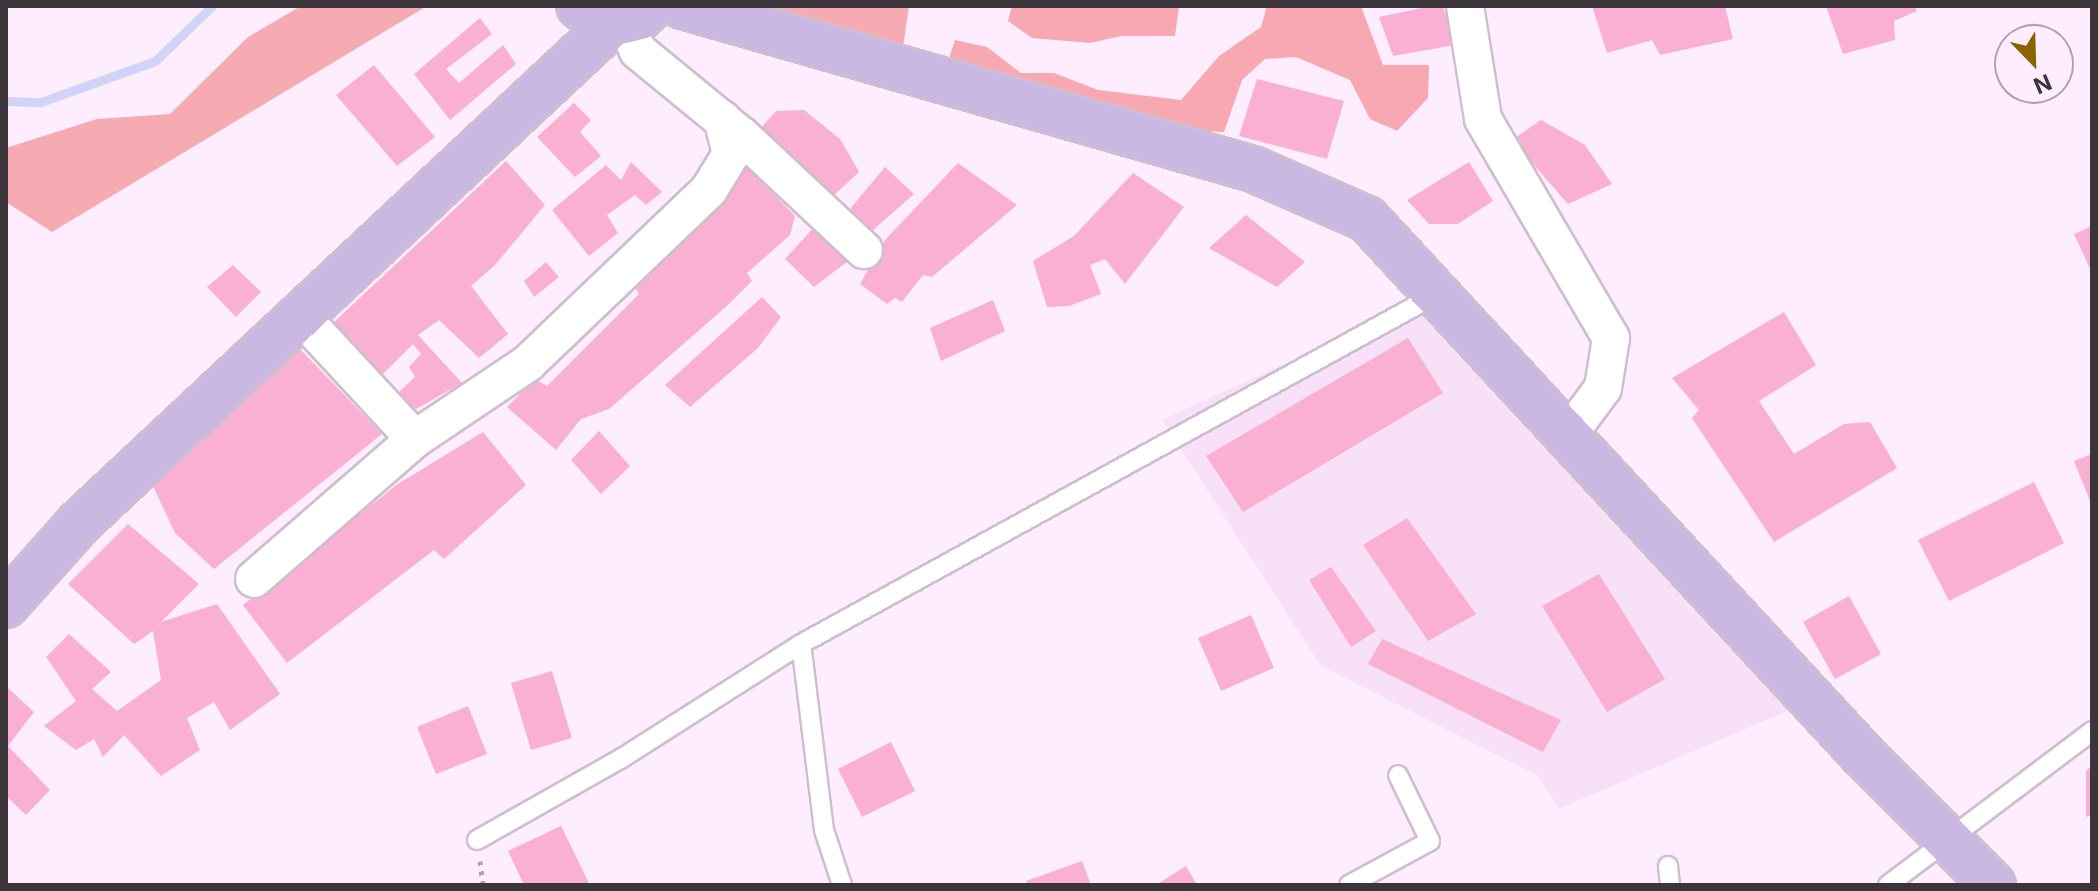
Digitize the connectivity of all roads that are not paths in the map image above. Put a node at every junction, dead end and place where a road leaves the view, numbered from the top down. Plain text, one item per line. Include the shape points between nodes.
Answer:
1 (682, 6) edge
2 (1465, 6) edge
3 (617, 15) edge
4 (722, 119) junction
5 (864, 250) dead end
6 (1437, 294) junction
7 (300, 315) junction
8 (1569, 434) junction
9 (415, 439) junction
10 (254, 579) dead end
11 (6, 605) edge
12 (801, 644) junction
13 (2092, 731) edge
14 (1398, 775) dead end
15 (477, 840) dead end
16 (1948, 840) junction
17 (842, 885) edge
18 (1349, 885) edge
19 (1888, 885) edge
20 (1993, 885) edge

1 - 6 main road via 1253,169 1367,219
2 - 8 street via 1483,119 1611,338 1603,388
3 - 4 street via 638,51
3 - 7 main road
4 - 5 street
4 - 9 street via 731,154 709,190 528,363
6 - 8 main road
6 - 12 lane
7 - 9 street
7 - 11 main road via 79,523
8 - 16 main road via 1862,754
9 - 10 street
12 - 15 lane via 622,758
12 - 17 lane via 824,830
13 - 16 lane
14 - 18 lane via 1430,841
16 - 19 lane
16 - 20 main road

